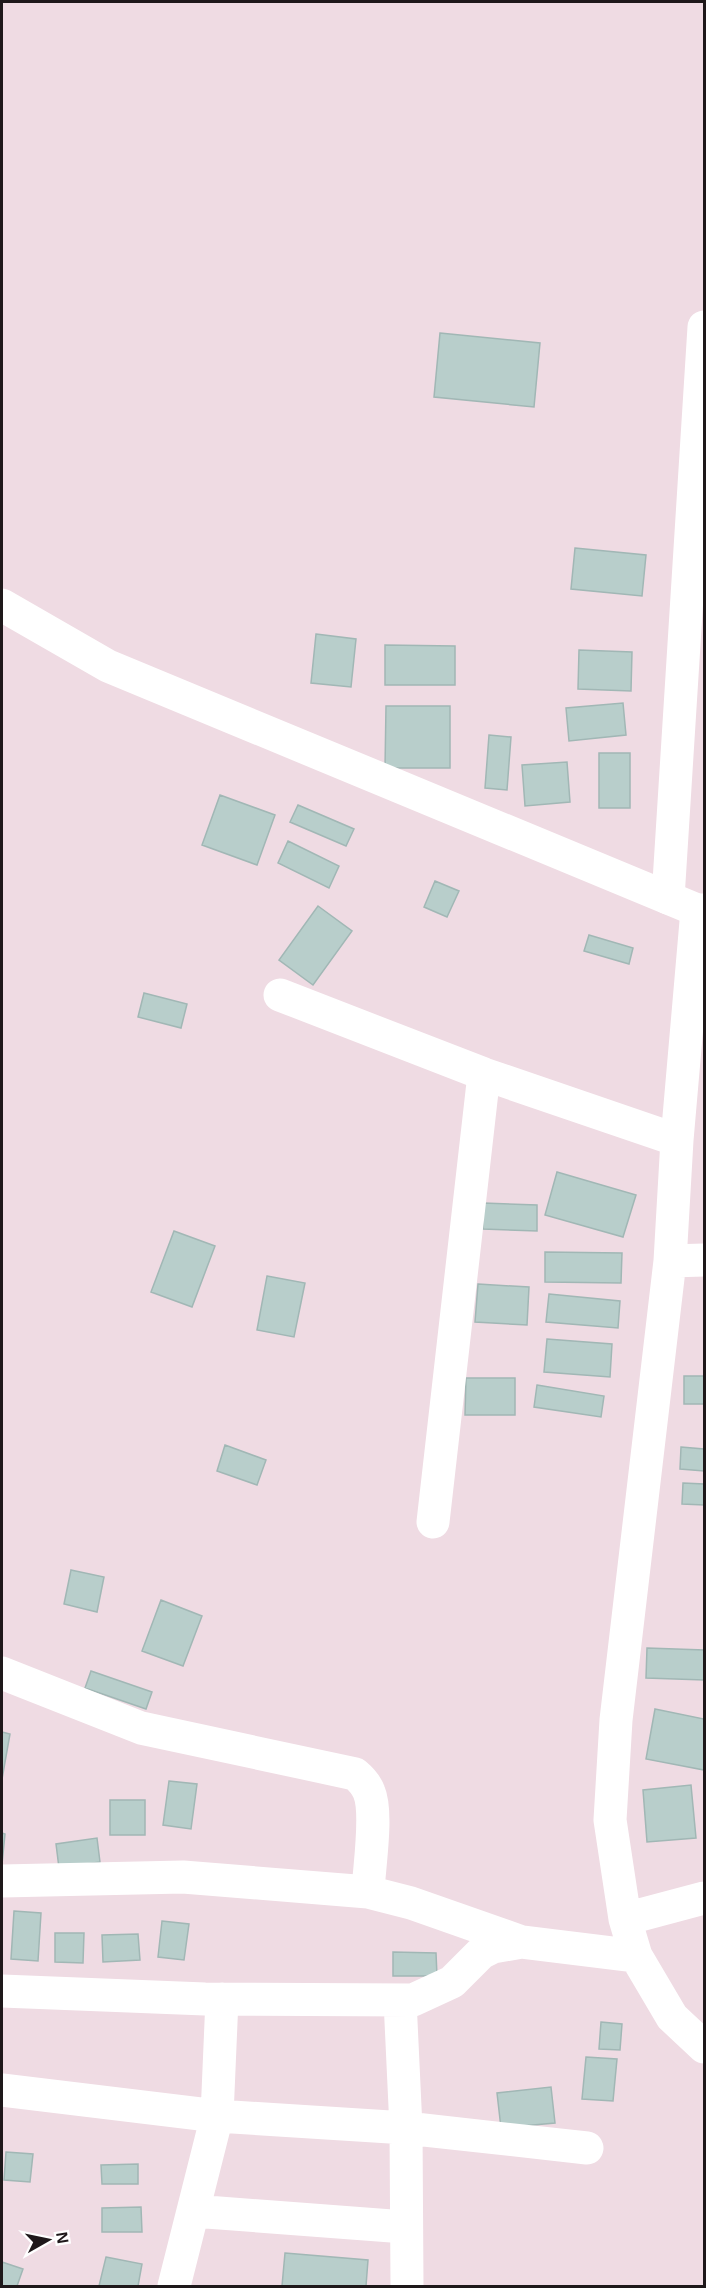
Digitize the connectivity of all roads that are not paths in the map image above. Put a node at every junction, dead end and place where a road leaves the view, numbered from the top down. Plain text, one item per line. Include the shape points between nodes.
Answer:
1 (705, 327) edge
2 (2, 606) edge
3 (690, 906) edge
4 (280, 995) dead end
5 (484, 1074) junction
6 (677, 1140) junction
7 (705, 1260) edge
8 (670, 1261) junction
9 (432, 1522) dead end
10 (2, 1673) edge
11 (2, 1881) edge
12 (368, 1892) junction
13 (705, 1898) edge
14 (625, 1919) junction
15 (522, 1942) junction
16 (636, 1956) junction
17 (2, 1991) edge
18 (222, 1999) junction
19 (400, 2000) junction
20 (705, 2047) edge
21 (2, 2090) edge
22 (218, 2116) junction
23 (406, 2128) junction
24 (586, 2148) dead end
25 (193, 2211) junction
26 (405, 2227) junction
27 (174, 2286) edge
28 (407, 2286) edge

1 - 3 street
2 - 3 street via 108,666
3 - 6 street
4 - 5 street
5 - 6 street
5 - 9 street
6 - 8 street
7 - 8 street
8 - 14 street via 616,1720 610,1820
10 - 12 street via 141,1728 355,1774 365,1783 373,1809
11 - 12 street via 183,1877
12 - 15 street
13 - 14 street
14 - 16 street
15 - 16 street
15 - 19 street via 493,1947 481,1953 452,1982 413,2000
16 - 20 street via 672,2017
17 - 18 street
18 - 19 street
18 - 22 street
19 - 23 street
21 - 22 street
22 - 23 street
22 - 25 street
23 - 24 street
23 - 26 street
25 - 26 street
25 - 27 street
26 - 28 street

